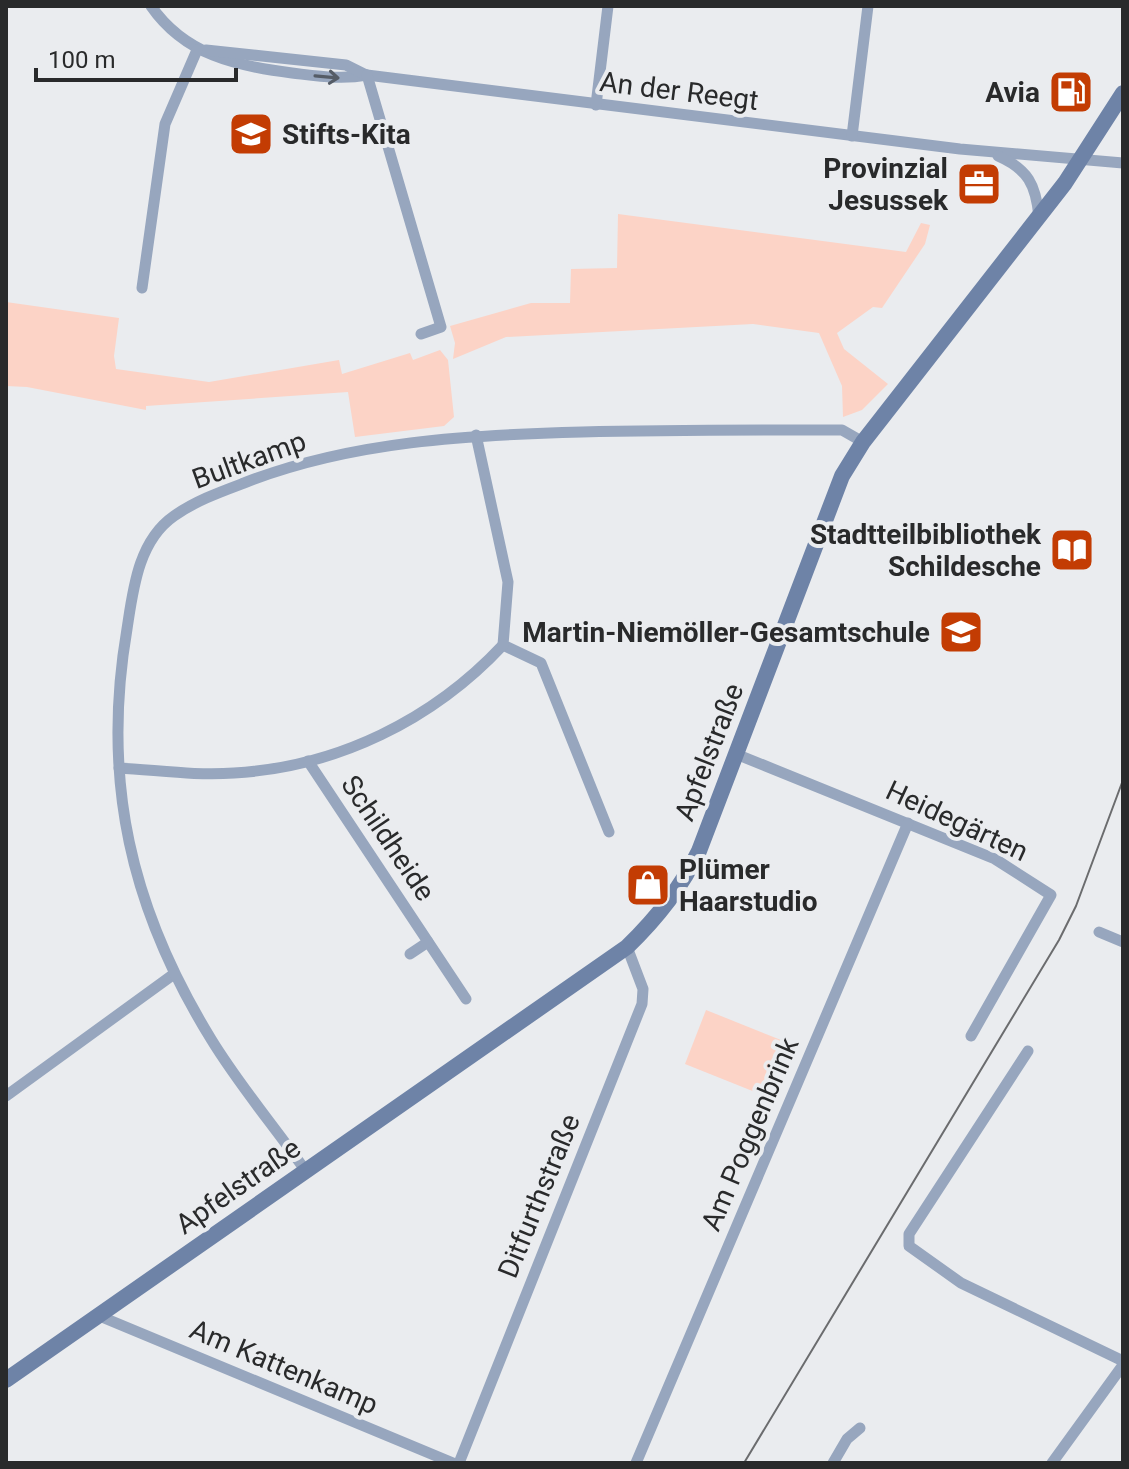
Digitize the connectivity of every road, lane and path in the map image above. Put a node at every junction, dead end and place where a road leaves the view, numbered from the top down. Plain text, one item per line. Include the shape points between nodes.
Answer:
1 (151, 6) edge
2 (608, 6) edge
3 (868, 6) edge
4 (197, 50) junction
5 (367, 75) junction
6 (1123, 93) edge
7 (596, 105) junction
8 (852, 136) junction
9 (986, 151) junction
10 (1081, 161) junction
11 (1123, 163) edge
12 (1039, 217) junction
13 (142, 288) dead end
14 (421, 334) dead end
15 (476, 435) junction
16 (863, 442) junction
17 (503, 645) junction
18 (736, 754) junction
19 (308, 761) junction
20 (119, 768) junction
21 (908, 823) junction
22 (609, 832) dead end
23 (1099, 932) dead end
24 (428, 942) junction
25 (1123, 942) edge
26 (627, 947) junction
27 (410, 954) dead end
28 (174, 974) junction
29 (466, 999) dead end
30 (971, 1036) dead end
31 (1028, 1051) dead end
32 (6, 1096) edge
33 (305, 1170) junction
34 (97, 1315) junction
35 (1123, 1363) edge
36 (6, 1380) edge
37 (860, 1428) dead end
38 (453, 1463) edge
39 (459, 1463) edge
40 (636, 1463) edge
41 (833, 1463) edge
42 (1052, 1463) edge

1 - 4 street, An der Reegt
2 - 7 street
3 - 8 street
4 - 5 street, An der Reegt via 238,66 348,79
4 - 13 street via 165,124
5 - 7 street, An der Reegt
5 - 14 street via 441,327
6 - 10 street, Apfelstraße
7 - 8 street, An der Reegt
8 - 9 street, An der Reegt
9 - 10 street, An der Reegt
9 - 12 street, An der Reegt via 1027,173
10 - 11 street, An der Reegt
10 - 12 street, Apfelstraße
12 - 16 street, Apfelstraße
15 - 16 street, Bultkamp via 842,430
15 - 17 street via 508,582
15 - 20 street, Bultkamp via 338,455 273,471 172,517 144,555 130,608 122,654
16 - 18 street, Apfelstraße via 828,504
17 - 19 street via 470,679 424,712 384,734
17 - 22 street via 541,663
18 - 21 street, Heidegärten
18 - 26 street, Apfelstraße via 688,873
19 - 20 street via 234,773
19 - 24 street, Schildheide
20 - 28 street, Bultkamp via 134,873
21 - 30 street, Heidegärten via 995,859 1051,895
21 - 40 street, Am Poggenbrink
23 - 25 street
24 - 27 street, Schildheide
24 - 29 street, Schildheide
26 - 33 street, Apfelstraße
26 - 39 street, Ditfurthstraße via 643,989 642,1004
28 - 32 street
28 - 33 street, Bultkamp via 212,1041
31 - 35 street via 909,1234 909,1246 961,1283
33 - 34 street, Apfelstraße
34 - 36 street, Apfelstraße
34 - 38 street, Am Kattenkamp
35 - 42 street
37 - 41 street

